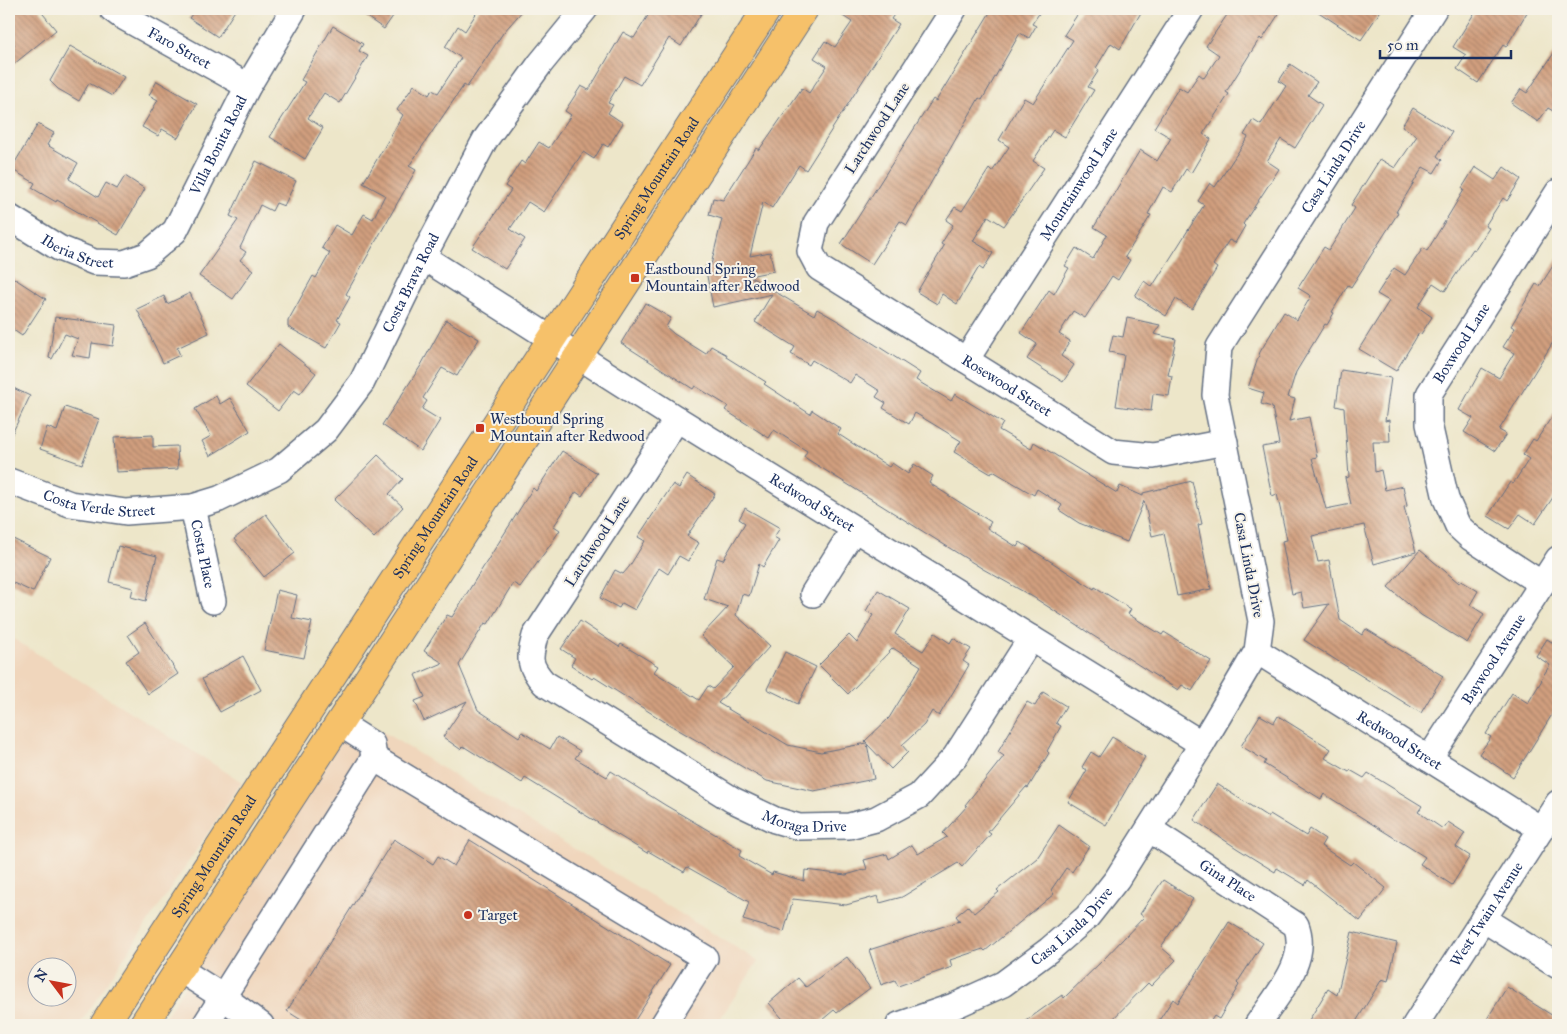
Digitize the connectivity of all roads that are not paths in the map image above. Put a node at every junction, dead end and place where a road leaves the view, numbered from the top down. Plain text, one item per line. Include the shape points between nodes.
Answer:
1 (112, 9) edge
2 (294, 9) edge
3 (585, 9) edge
4 (767, 9) edge
5 (804, 9) edge
6 (954, 9) edge
7 (1191, 9) edge
8 (1434, 9) edge
9 (248, 86) junction
10 (1558, 192) edge
11 (9, 217) edge
12 (810, 252) joint
13 (423, 257) junction
14 (124, 263) joint
15 (551, 339) junction
16 (578, 356) junction
17 (966, 360) junction
18 (677, 418) junction
19 (1225, 442) junction
20 (9, 480) edge
21 (193, 507) junction
22 (854, 529) junction
23 (1558, 559) edge
24 (1542, 584) junction
25 (814, 594) dead end
26 (213, 601) dead end
27 (376, 606) junction
28 (1031, 638) junction
29 (1257, 651) junction
30 (532, 669) joint
31 (339, 723) junction
32 (1202, 744) junction
33 (374, 758) junction
34 (1429, 759) junction
35 (1558, 803) edge
36 (242, 813) junction
37 (1149, 829) junction
38 (1541, 829) junction
39 (242, 873) junction
40 (1483, 919) junction
41 (1558, 966) edge
42 (179, 969) junction
43 (223, 996) junction
44 (104, 1025) edge
45 (143, 1025) edge
46 (205, 1025) edge
47 (261, 1025) edge
48 (663, 1025) edge
49 (899, 1025) edge
50 (1257, 1025) edge
51 (1415, 1025) edge

1 - 9 street, Faro Street
2 - 9 street, Villa Bonita Road
3 - 13 street, Costa Brava Road via 485,140
4 - 15 main road, Spring Mountain Road
5 - 16 main road, Spring Mountain Road
6 - 12 street, Larchwood Lane via 816,223
7 - 17 street, Mountainwood Lane
8 - 19 street, Casa Linda Drive via 1219,347 1215,395
9 - 14 street, Villa Bonita Road via 175,231 147,255
10 - 24 street, Boxwood Lane via 1429,394 1429,424 1446,499 1458,526
11 - 14 street, Iberia Street via 59,248 94,262
12 - 17 street, Rosewood Street via 819,268
13 - 15 street, Redwood Street
13 - 21 street, Costa Brava Road via 362,382 326,430 279,470 219,499
15 - 16 street, Redwood Street
15 - 27 main road, Spring Mountain Road
16 - 18 street, Redwood Street
16 - 31 main road, Spring Mountain Road
17 - 19 street, Rosewood Street via 1113,452 1153,456
18 - 22 street, Redwood Street
18 - 30 street, Larchwood Lane via 535,636 530,654
19 - 29 street, Casa Linda Drive via 1261,621
20 - 21 street, Costa Verde Street via 70,504 126,512
21 - 26 street, Costa Place
22 - 25 street
22 - 28 street, Redwood Street
23 - 24 street, Baywood Avenue
24 - 34 street, Baywood Avenue
27 - 31 main road via 354,676 334,712
27 - 36 main road, Spring Mountain Road
28 - 30 street, Moraga Drive via 955,756 919,796 876,819 849,826 799,826 775,820 733,800 544,683
28 - 32 street, Redwood Street
29 - 32 street, Casa Linda Drive
29 - 34 street, Redwood Street
31 - 33 street via 372,744
31 - 39 main road, Spring Mountain Road
32 - 37 street, Casa Linda Drive
33 - 43 street
33 - 48 street via 705,958
34 - 38 street, Redwood Street
35 - 38 street, West Twain Avenue
36 - 39 main road via 254,821 252,832 238,855
36 - 44 main road, Spring Mountain Road
37 - 49 street, Casa Linda Drive via 1117,880 1087,917 1049,950 1003,984
37 - 50 street, Gina Place via 1296,925 1301,937 1297,963
38 - 40 street, West Twain Avenue
39 - 42 main road, Spring Mountain Road
40 - 41 street
40 - 51 street, West Twain Avenue
42 - 43 street
42 - 45 main road, Spring Mountain Road
43 - 46 street
43 - 47 street

